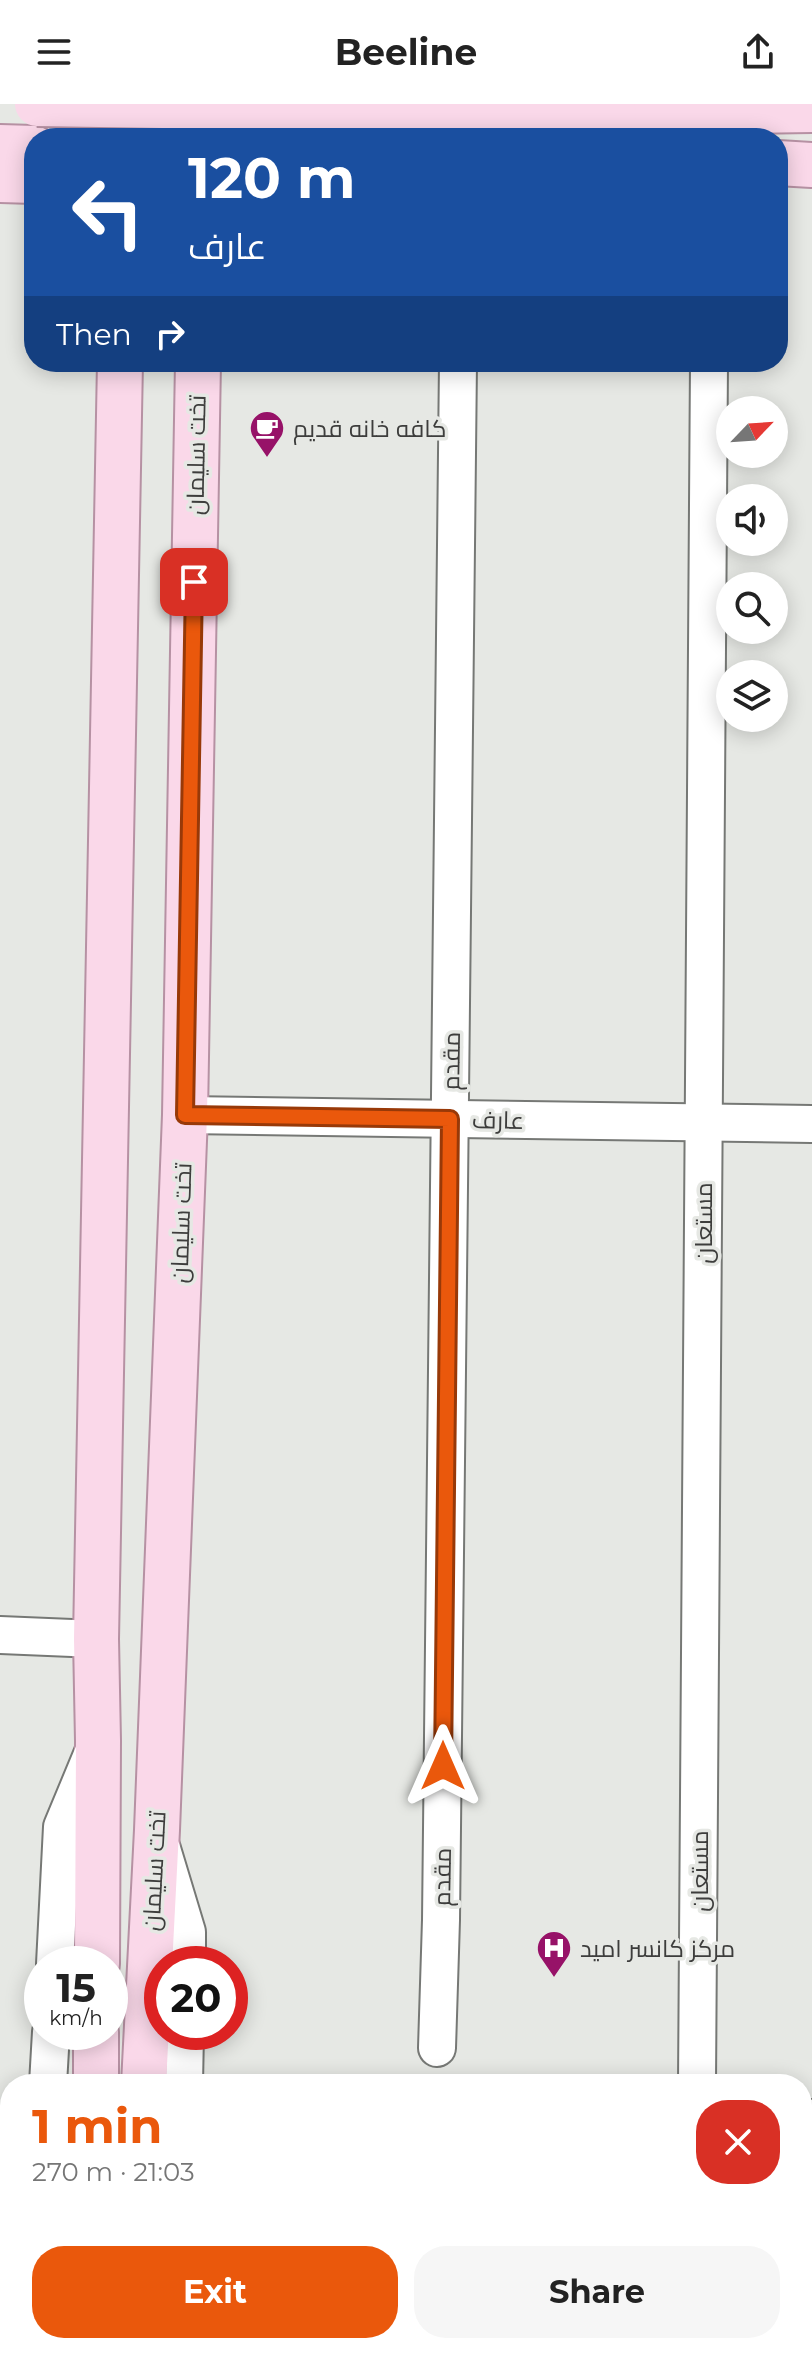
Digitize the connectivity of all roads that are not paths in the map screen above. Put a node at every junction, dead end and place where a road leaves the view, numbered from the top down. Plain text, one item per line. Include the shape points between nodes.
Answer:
1 (37, 104) edge
2 (124, 104) edge
3 (203, 104) edge
4 (329, 104) edge
5 (812, 110) edge
6 (123, 128) edge
7 (202, 128) edge
8 (308, 128) edge
9 (0, 147) edge
10 (24, 148) edge
11 (788, 164) edge
12 (812, 165) edge
13 (0, 180) edge
14 (24, 181) edge
15 (812, 193) edge
16 (788, 194) edge
17 (120, 372) edge
18 (198, 372) edge
19 (458, 372) edge
20 (709, 372) edge
21 (185, 1115) junction
22 (450, 1119) junction
23 (704, 1122) junction
24 (812, 1124) edge
25 (0, 1635) edge
26 (96, 1639) junction
27 (98, 1741) junction
28 (157, 1830) junction
29 (56, 1946) edge
30 (97, 1946) edge
31 (187, 1946) edge
32 (437, 2048) dead end
33 (50, 2050) edge
34 (96, 2050) edge
35 (185, 2050) edge
36 (49, 2074) edge
37 (96, 2074) edge
38 (145, 2074) edge
39 (184, 2074) edge
40 (697, 2074) edge

1 - 5 main road, bridge via 614,113
2 - 6 main road
3 - 7 main road
4 - 8 main road
9 - 10 main road
11 - 12 main road
13 - 14 main road
15 - 16 main road
17 - 26 main road
18 - 21 main road, تخت سلیمان
19 - 22 street, مقدم
20 - 23 street, مستعان
21 - 22 street, عارف
21 - 28 main road, تخت سلیمان
22 - 23 street, عارف
22 - 32 street, مقدم
23 - 24 street, عارف
23 - 40 street, مستعان
25 - 26 street
26 - 27 main road
27 - 29 street via 62,1827
27 - 30 main road
28 - 31 street
28 - 38 main road, تخت سلیمان
33 - 36 street
34 - 37 main road
35 - 39 street

